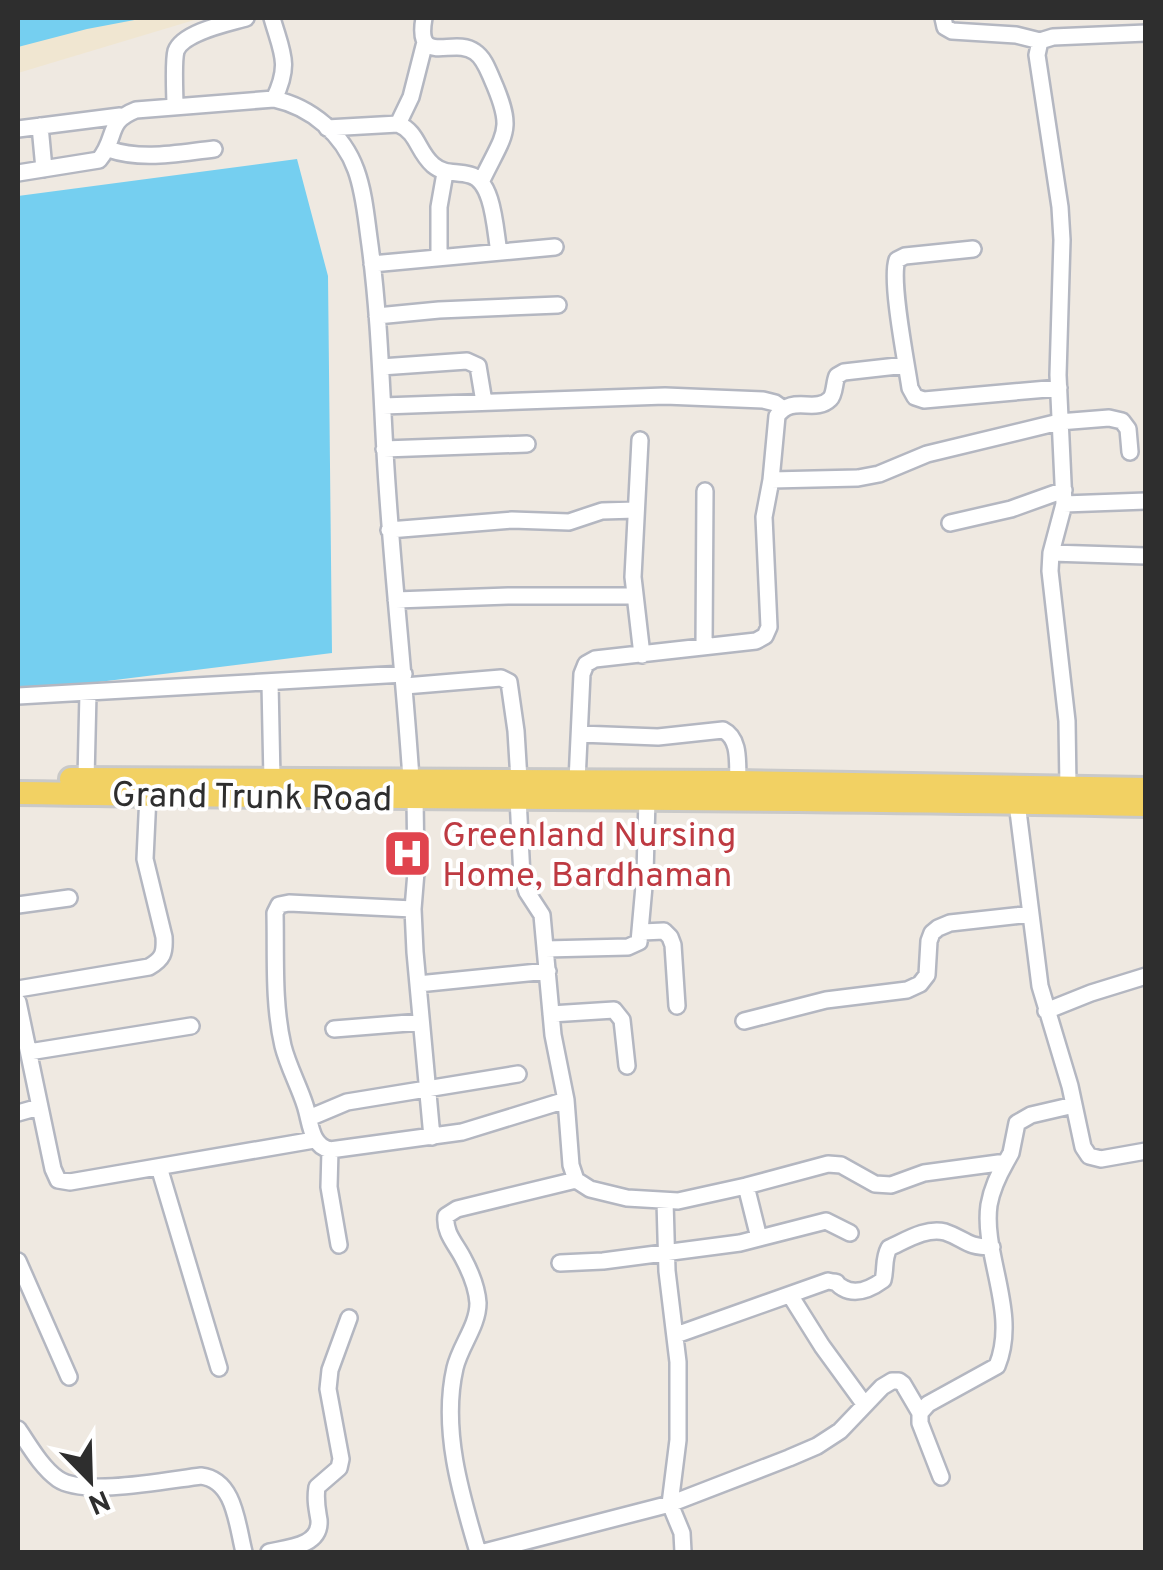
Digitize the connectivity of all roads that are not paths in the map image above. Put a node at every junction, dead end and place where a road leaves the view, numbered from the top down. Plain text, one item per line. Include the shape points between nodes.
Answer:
1 (246, 18) edge
2 (272, 18) edge
3 (424, 18) edge
4 (943, 18) edge
5 (212, 23) edge
6 (1146, 33) edge
7 (1040, 41) junction
8 (425, 42) junction
9 (274, 99) junction
10 (175, 107) junction
11 (120, 116) junction
12 (398, 124) junction
13 (40, 126) junction
14 (328, 128) junction
15 (18, 129) edge
16 (108, 149) junction
17 (214, 149) dead end
18 (44, 169) junction
19 (18, 173) edge
20 (445, 173) junction
21 (482, 180) junction
22 (555, 247) dead end
23 (974, 249) dead end
24 (499, 252) junction
25 (440, 258) junction
26 (372, 264) junction
27 (558, 305) dead end
28 (378, 316) junction
29 (906, 364) junction
30 (380, 368) junction
31 (1058, 388) junction
32 (484, 402) junction
33 (382, 406) junction
34 (782, 408) junction
35 (1059, 422) junction
36 (640, 440) dead end
37 (526, 444) dead end
38 (384, 449) junction
39 (1130, 452) dead end
40 (771, 480) junction
41 (704, 492) dead end
42 (1064, 497) junction
43 (1146, 501) edge
44 (636, 510) junction
45 (950, 523) dead end
46 (390, 530) junction
47 (1051, 553) junction
48 (1146, 556) edge
49 (634, 596) junction
50 (396, 600) junction
51 (704, 647) junction
52 (642, 655) junction
53 (404, 680) junction
54 (270, 683) junction
55 (88, 693) junction
56 (18, 696) edge
57 (580, 734) junction
58 (18, 779) edge
59 (86, 779) junction
60 (272, 779) junction
61 (577, 780) junction
62 (738, 782) junction
63 (1068, 787) junction
64 (413, 788) junction
65 (519, 789) junction
66 (1146, 789) edge
67 (18, 793) edge
68 (148, 795) junction
69 (647, 798) junction
70 (1017, 802) junction
71 (1146, 805) edge
72 (69, 898) dead end
73 (18, 905) edge
74 (413, 909) junction
75 (1031, 914) junction
76 (642, 932) junction
77 (545, 949) junction
78 (548, 971) junction
79 (1146, 976) edge
80 (418, 984) junction
81 (18, 989) edge
82 (18, 1002) edge
83 (677, 1006) dead end
84 (1046, 1010) junction
85 (551, 1014) junction
86 (744, 1020) dead end
87 (421, 1022) junction
88 (191, 1026) dead end
89 (334, 1029) dead end
90 (29, 1052) junction
91 (627, 1066) dead end
92 (518, 1074) dead end
93 (427, 1088) junction
94 (566, 1100) junction
95 (1074, 1105) junction
96 (39, 1107) junction
97 (18, 1112) edge
98 (309, 1118) junction
99 (432, 1137) junction
100 (314, 1140) junction
101 (330, 1150) junction
102 (1146, 1151) edge
103 (1006, 1162) junction
104 (158, 1167) junction
105 (576, 1180) junction
106 (746, 1186) junction
107 (665, 1200) junction
108 (850, 1233) dead end
109 (758, 1238) junction
110 (340, 1245) dead end
111 (992, 1247) junction
112 (665, 1252) junction
113 (18, 1261) edge
114 (560, 1263) dead end
115 (790, 1295) junction
116 (349, 1318) dead end
117 (676, 1335) junction
118 (219, 1368) dead end
119 (70, 1376) dead end
120 (866, 1404) junction
121 (920, 1413) junction
122 (18, 1429) edge
123 (940, 1477) dead end
124 (670, 1504) junction
125 (244, 1552) edge
126 (270, 1552) edge
127 (481, 1552) edge
128 (682, 1552) edge

1 - 5 street
2 - 9 street via 284,62
3 - 8 street
4 - 7 street via 952,31
5 - 10 street via 176,50
6 - 7 street
7 - 31 street via 1062,240
8 - 12 street
8 - 21 street via 475,52 503,104 506,132
9 - 10 street
9 - 14 street
10 - 11 street
11 - 13 street
11 - 16 street
12 - 14 street
12 - 20 street
13 - 15 street
13 - 18 street
14 - 26 street via 356,168
16 - 17 street via 139,156
16 - 18 street via 99,160
18 - 19 street
20 - 21 street
20 - 25 street
21 - 24 street
22 - 24 street
23 - 29 street via 897,260
24 - 25 street
25 - 26 street
26 - 28 street
27 - 28 street
28 - 30 street
29 - 31 street via 910,388 924,400
29 - 34 street via 844,372 827,402
30 - 32 street via 467,360 478,366
30 - 33 street
31 - 35 street
32 - 33 street
32 - 34 street via 665,396 763,400
33 - 38 street
34 - 40 street
35 - 39 street via 1122,420
35 - 40 street via 927,454 879,474
35 - 42 street
36 - 44 street
37 - 38 street
38 - 46 street
40 - 51 street via 764,517 769,627 756,641
41 - 51 street
42 - 43 street
42 - 45 street
42 - 47 street
44 - 46 street via 602,511 569,522
44 - 49 street
46 - 50 street
47 - 48 street
47 - 63 street
49 - 50 street
49 - 52 street
50 - 53 street
51 - 52 street
52 - 57 street via 586,664
53 - 54 street
53 - 64 street
53 - 65 street via 508,682
54 - 55 street
54 - 60 street
55 - 56 street
55 - 59 street
57 - 61 street
57 - 62 street via 658,737 722,730 735,742
58 - 59 main road, Grand Trunk Road
59 - 60 main road, Grand Trunk Road
60 - 64 main road, Grand Trunk Road
61 - 62 main road, Grand Trunk Road
61 - 65 main road, Grand Trunk Road
62 - 63 main road, Grand Trunk Road
63 - 66 main road, Grand Trunk Road
64 - 65 main road, Grand Trunk Road
64 - 68 main road, Grand Trunk Road
64 - 74 street
65 - 69 main road, Grand Trunk Road
65 - 77 street via 522,877 542,915
67 - 68 main road, Grand Trunk Road
68 - 81 street via 146,859 164,937 162,960
69 - 70 main road, Grand Trunk Road
69 - 76 street
70 - 71 main road, Grand Trunk Road
70 - 75 street
72 - 73 street
74 - 80 street
74 - 98 street via 288,904 275,913 282,1042
75 - 84 street
75 - 86 street via 943,924 929,941 927,974 907,990
76 - 77 street via 628,947
76 - 83 street via 670,938
77 - 78 street
78 - 80 street
78 - 85 street
79 - 84 street
80 - 87 street
82 - 90 street
84 - 95 street
85 - 91 street via 614,1010 622,1020
85 - 94 street
87 - 89 street
87 - 93 street
88 - 90 street
90 - 96 street
92 - 93 street
93 - 98 street via 347,1102
93 - 99 street
94 - 99 street
94 - 105 street
95 - 102 street via 1089,1156
95 - 103 street via 1018,1123
96 - 97 street
96 - 104 street via 58,1180
98 - 100 street
99 - 101 street
100 - 101 street
100 - 104 street
101 - 110 street
103 - 106 street via 890,1185 828,1164
103 - 111 street via 989,1208
104 - 118 street
105 - 107 street via 590,1190
105 - 127 street via 446,1216 478,1298 455,1368 450,1408 457,1474
106 - 107 street
106 - 109 street
107 - 112 street
108 - 109 street via 826,1221
109 - 112 street
111 - 115 street via 931,1231 888,1248 884,1280 873,1288 855,1292 828,1281
111 - 121 street via 1002,1355 997,1366
112 - 114 street
112 - 117 street
113 - 119 street
115 - 117 street
115 - 120 street
116 - 126 street via 330,1370 341,1459 317,1487 320,1526 303,1544
117 - 124 street via 678,1440
120 - 121 street via 899,1381
120 - 124 street via 817,1446
121 - 123 street
122 - 125 street via 47,1470 67,1484 97,1488 211,1478 229,1495
124 - 127 street
124 - 128 street

